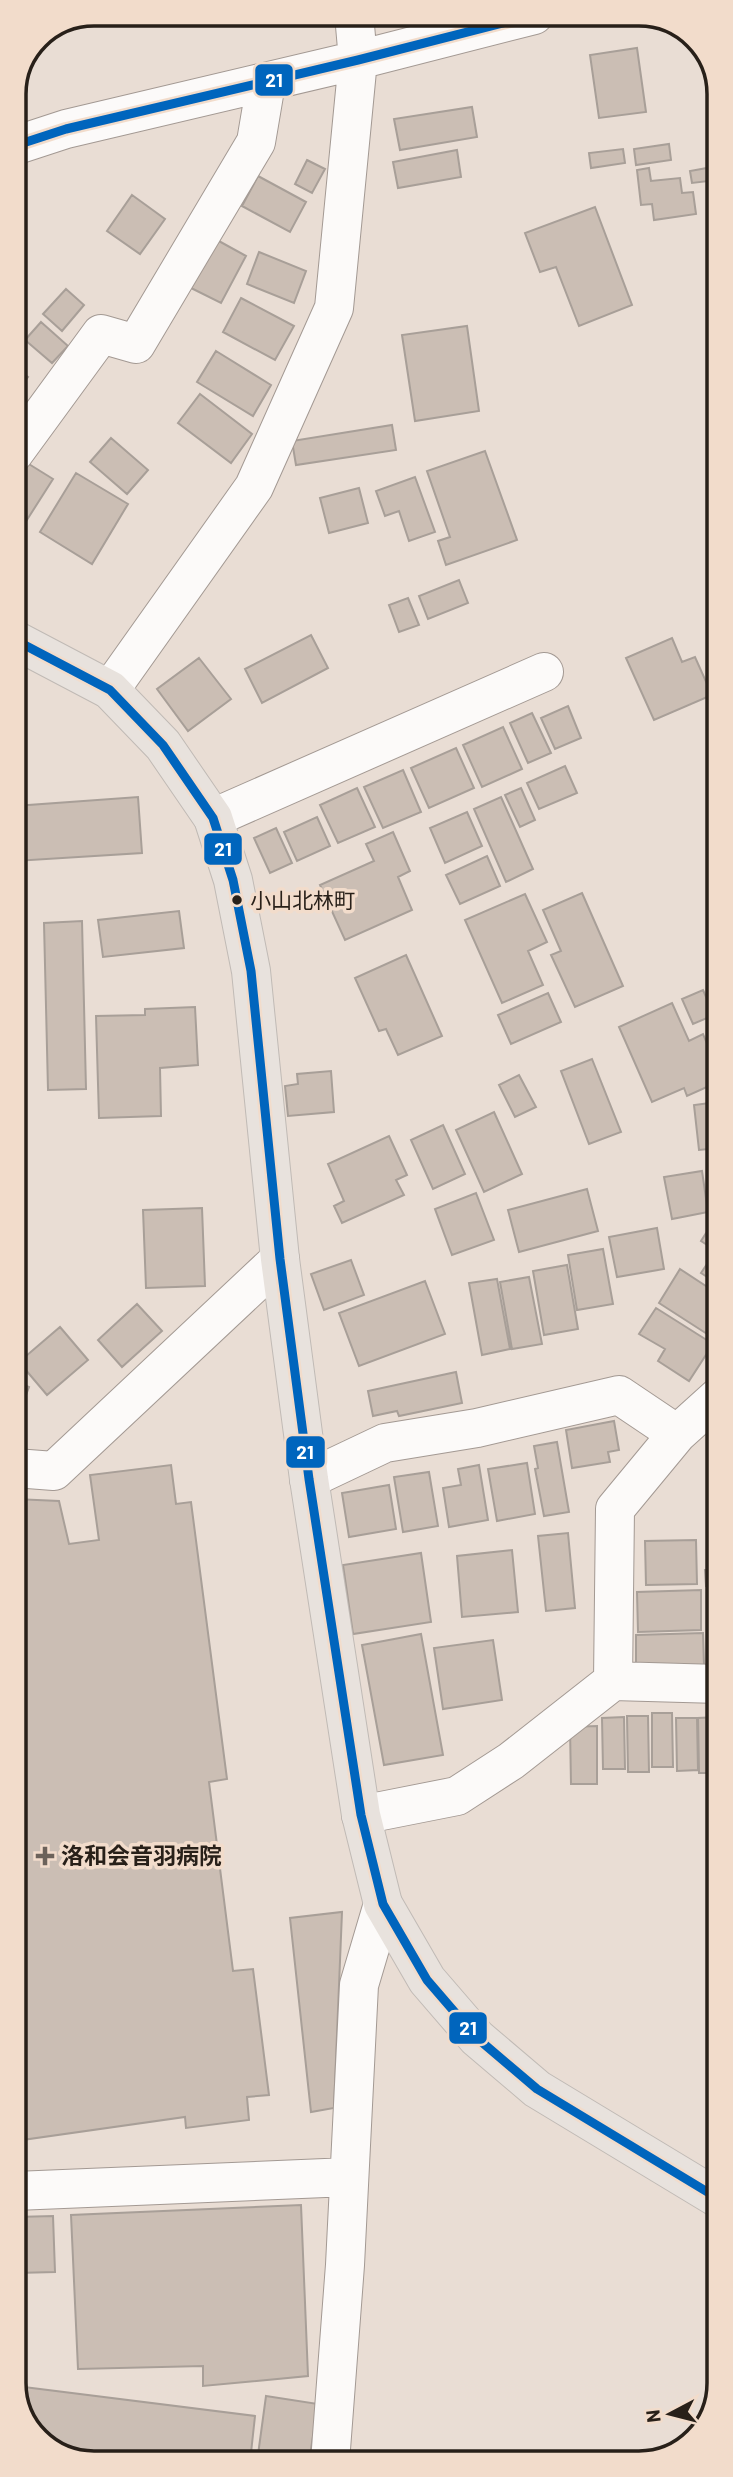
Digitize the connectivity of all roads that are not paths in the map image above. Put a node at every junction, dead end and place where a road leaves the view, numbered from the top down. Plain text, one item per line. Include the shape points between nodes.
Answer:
1 (356, 26) edge
2 (491, 26) edge
3 (358, 60) junction
4 (266, 82) junction
5 (26, 142) edge
6 (26, 437) edge
7 (26, 646) edge
8 (544, 673) dead end
9 (110, 690) junction
10 (213, 818) junction
11 (280, 1259) junction
12 (707, 1407) edge
13 (677, 1434) junction
14 (26, 1469) edge
15 (309, 1479) junction
16 (613, 1681) junction
17 (707, 1684) edge
18 (360, 1815) junction
19 (383, 1904) junction
20 (349, 2177) junction
21 (26, 2191) edge
22 (707, 2192) edge
23 (332, 2451) edge

1 - 3 street
2 - 3 street
3 - 4 street
3 - 9 street via 334,308 254,487
4 - 5 street
4 - 6 street via 256,142 136,344 101,334
7 - 9 main road
8 - 10 street
9 - 10 main road via 163,745
10 - 11 main road via 233,880 251,971
11 - 14 street via 54,1471
11 - 15 main road
12 - 13 street
13 - 15 street via 619,1395 477,1428 385,1443
13 - 16 street via 615,1509
15 - 18 main road
16 - 17 street
16 - 18 street via 457,1796
18 - 19 main road
19 - 20 street via 359,1985
19 - 22 main road via 427,1980 477,2038 537,2089
20 - 21 street
20 - 23 street

